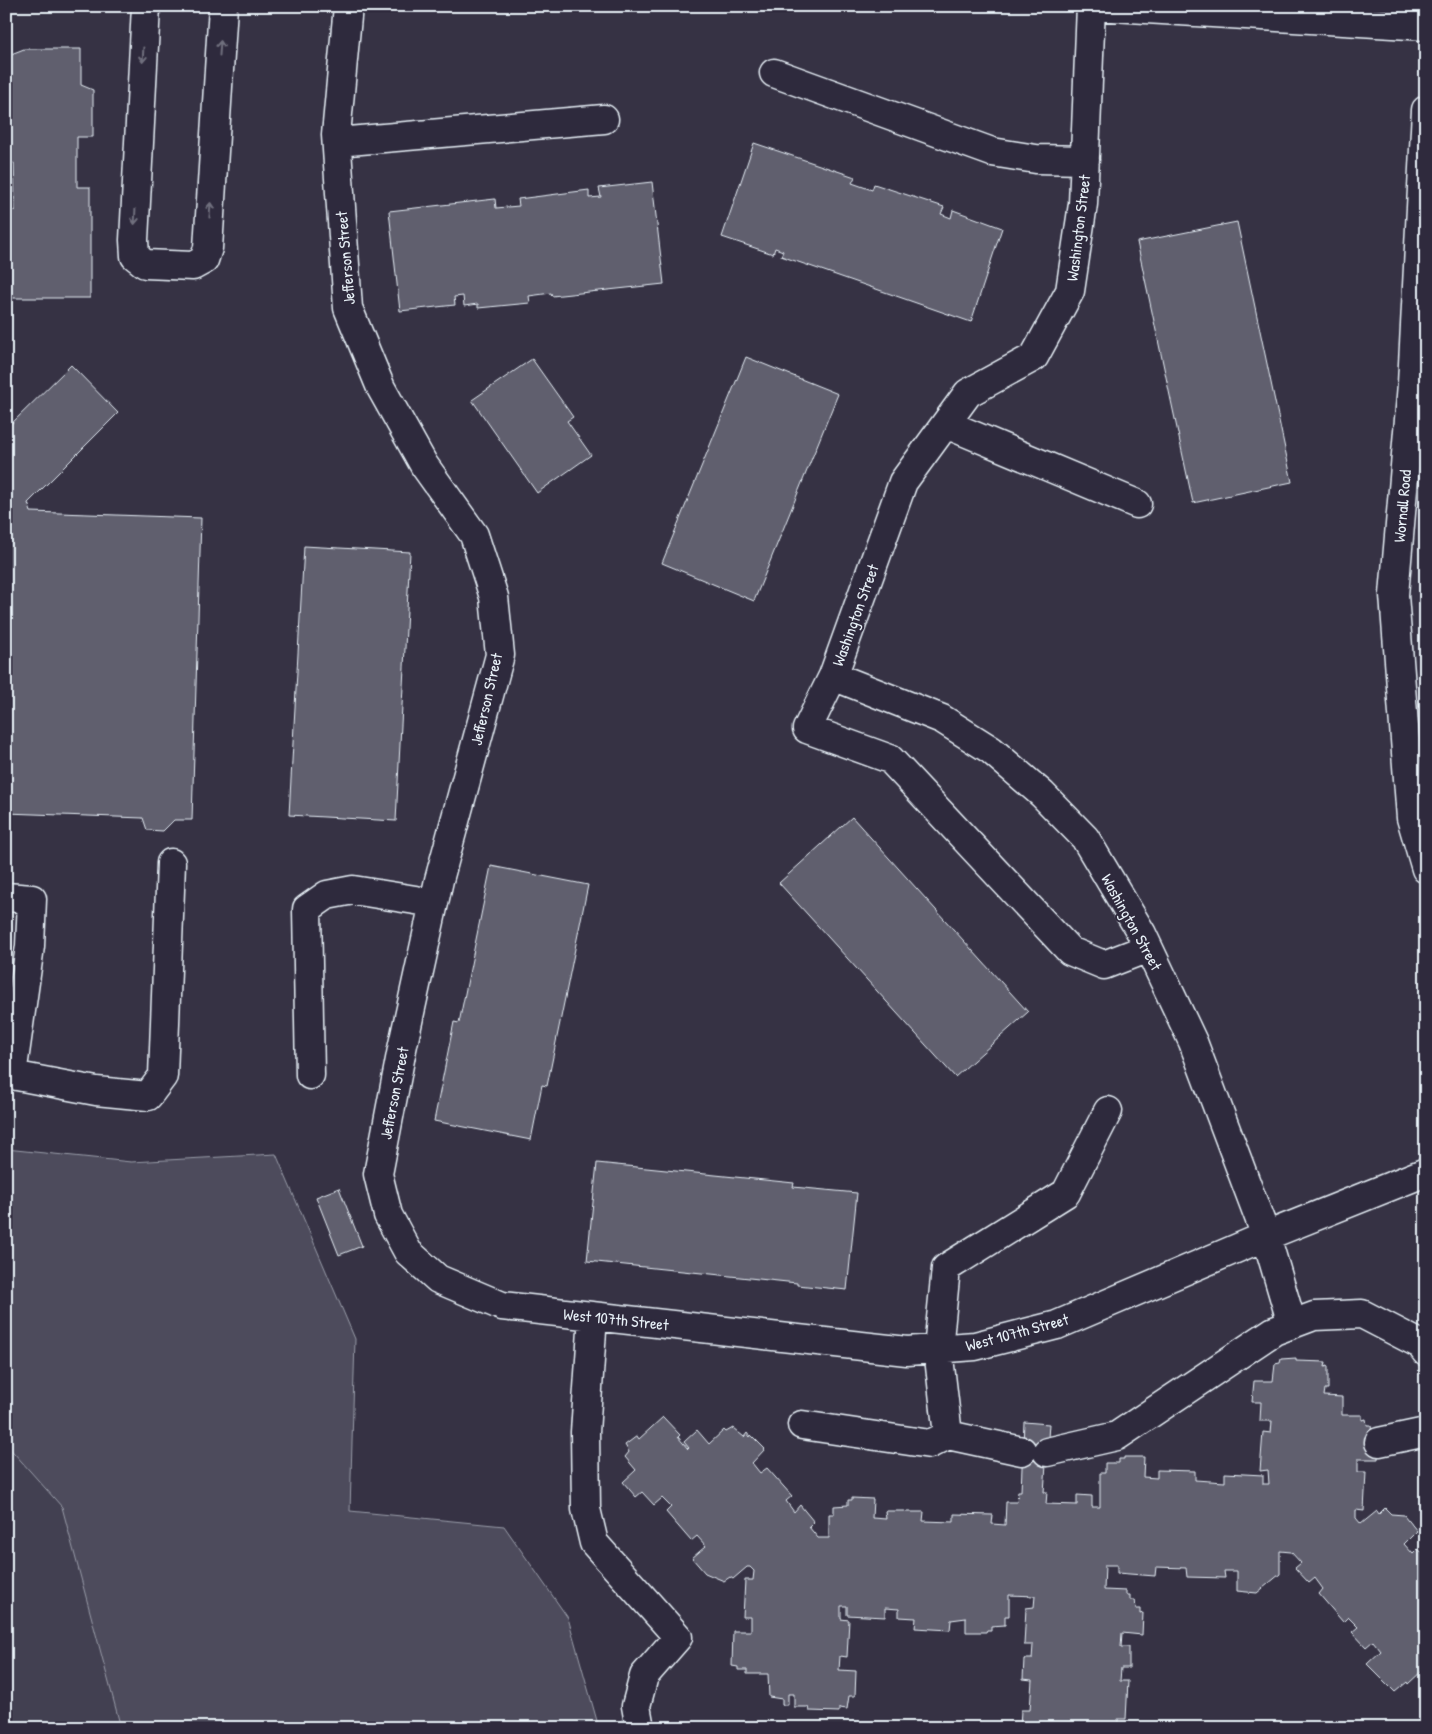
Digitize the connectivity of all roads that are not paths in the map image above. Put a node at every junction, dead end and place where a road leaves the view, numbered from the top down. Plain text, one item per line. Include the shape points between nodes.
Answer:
1 (146, 6) edge
2 (223, 6) edge
3 (348, 6) edge
4 (1091, 6) edge
5 (1096, 6) edge
6 (1426, 26) edge
7 (774, 73) dead end
8 (1426, 110) edge
9 (604, 119) dead end
10 (337, 142) junction
11 (1085, 160) junction
12 (1419, 384) edge
13 (946, 424) junction
14 (1138, 504) dead end
15 (833, 676) junction
16 (171, 864) dead end
17 (1426, 869) edge
18 (6, 897) edge
19 (434, 903) junction
20 (1148, 948) junction
21 (9, 1075) edge
22 (310, 1076) dead end
23 (1108, 1111) dead end
24 (1426, 1172) edge
25 (1266, 1236) junction
26 (438, 1279) joint
27 (593, 1316) junction
28 (1292, 1324) junction
29 (938, 1348) junction
30 (1426, 1352) edge
31 (802, 1425) dead end
32 (1426, 1432) edge
33 (948, 1435) junction
34 (1379, 1442) dead end
35 (640, 1728) edge

1 -> 2 street via 135,256 145,264 193,266 204,260 208,248
3 - 10 street, Jefferson Street
4 - 11 street, Washington Street
5 - 6 street
7 - 11 street via 992,152 1036,159
8 - 12 street, Wornall Road
9 - 10 street
10 - 19 street, Jefferson Street via 348,308 381,388 414,448 474,535 494,597 500,655
11 - 13 street, Washington Street via 1083,204 1070,291 1034,356 968,393
12 - 17 street, Wornall Road via 1394,595 1411,818
13 - 14 street
13 - 15 street, Washington Street via 903,482
15 - 20 street, Washington Street via 942,719 991,750 1042,794 1084,838
15 - 20 street via 807,729 890,759 1070,951 1104,965
16 - 21 street via 163,1076 148,1096 96,1091
18 - 21 street via 32,899 30,946
19 - 22 street via 353,890 327,895 307,909
19 - 26 street, Jefferson Street via 378,1174 388,1215 408,1252
20 - 25 street, Washington Street via 1193,1042
23 - 29 street via 1066,1193 946,1268
24 - 25 street, West 107th Street
25 - 28 street, Washington Street
25 - 29 street, West 107th Street via 1057,1325 975,1346
26 - 27 street, West 107th Street via 502,1306
27 - 29 street, West 107th Street via 907,1351
27 - 35 street via 585,1432 586,1508 594,1543 678,1637 644,1676 636,1706
28 - 30 street via 1314,1316 1362,1314 1420,1344
28 - 33 street via 1274,1331 1117,1436 1035,1452
29 - 33 street
31 - 33 street via 930,1444
32 - 34 street

